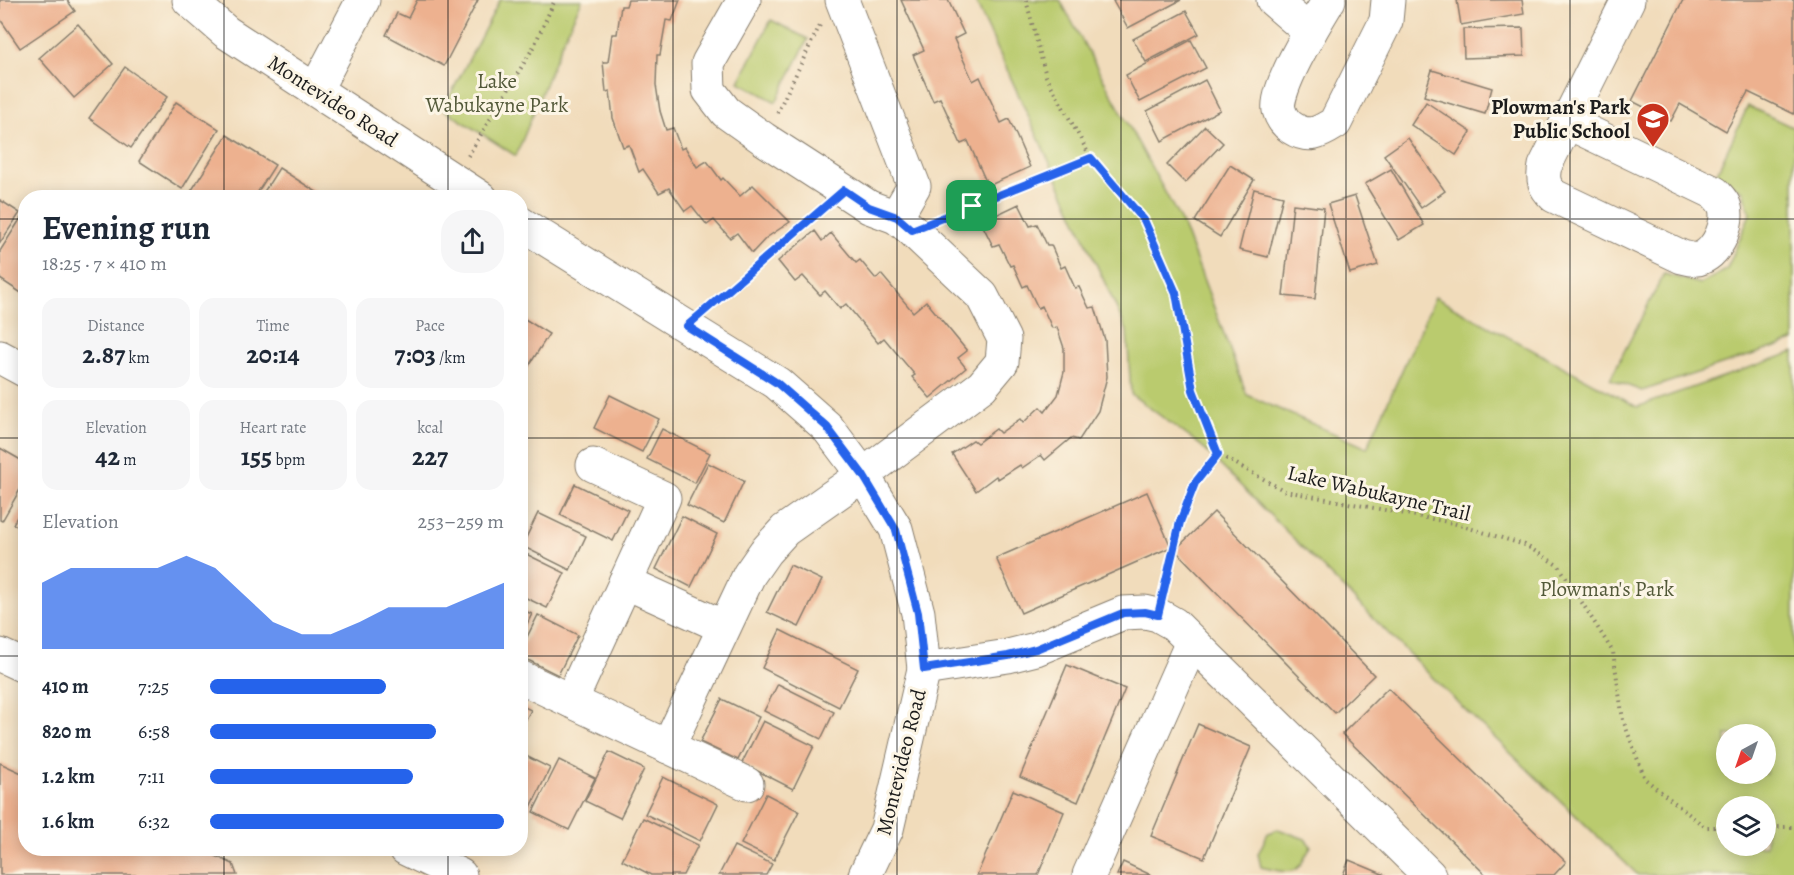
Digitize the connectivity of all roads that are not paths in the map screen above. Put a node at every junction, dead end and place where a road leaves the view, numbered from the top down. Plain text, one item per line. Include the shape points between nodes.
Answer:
1 (189, 0) edge
2 (363, 0) edge
3 (744, 0) edge
4 (1273, 0) edge
5 (1329, 0) edge
6 (1388, 0) edge
7 (1628, 0) edge
8 (832, 11) edge
9 (1310, 32) junction
10 (316, 89) junction
11 (1567, 122) junction
12 (466, 190) edge
13 (904, 224) junction
14 (528, 228) edge
15 (0, 357) edge
16 (18, 367) edge
17 (593, 465) dead end
18 (863, 475) junction
19 (625, 582) junction
20 (724, 627) junction
21 (1192, 642) junction
22 (0, 655) edge
23 (18, 663) edge
24 (924, 669) junction
25 (528, 681) edge
26 (571, 701) junction
27 (668, 747) junction
28 (747, 784) dead end
29 (421, 856) edge
30 (460, 875) edge
31 (865, 875) edge
32 (1089, 875) edge
33 (1430, 875) edge

1 - 10 street, Montevideo Road via 226,32
2 - 10 street
3 - 13 street via 708,63 709,90 726,112 764,139 869,207
4 - 9 street
5 - 9 street
6 - 9 street via 1386,21 1335,123 1319,133 1302,134 1286,124 1278,108 1282,88
7 - 11 street
8 - 13 street via 914,186
10 - 12 street, Montevideo Road
11 - 11 street via 1543,174 1544,183 1554,196 1682,257 1694,260 1711,252 1725,217 1725,207 1715,194
13 - 18 street via 982,296 1004,339 1002,362 982,386
14 - 18 street, Montevideo Road via 777,383 827,427
15 - 16 street
17 - 19 street via 663,498
18 - 20 street via 785,530 749,575
18 - 24 street, Montevideo Road via 896,530 918,613
19 - 20 street
19 - 26 street
20 - 27 street
21 - 24 street via 1158,615 1123,613 1036,649
21 - 32 street
21 - 33 street
22 - 23 street
24 - 31 street, Montevideo Road via 887,829
25 - 26 street
26 - 27 street
27 - 28 street
29 - 30 street

